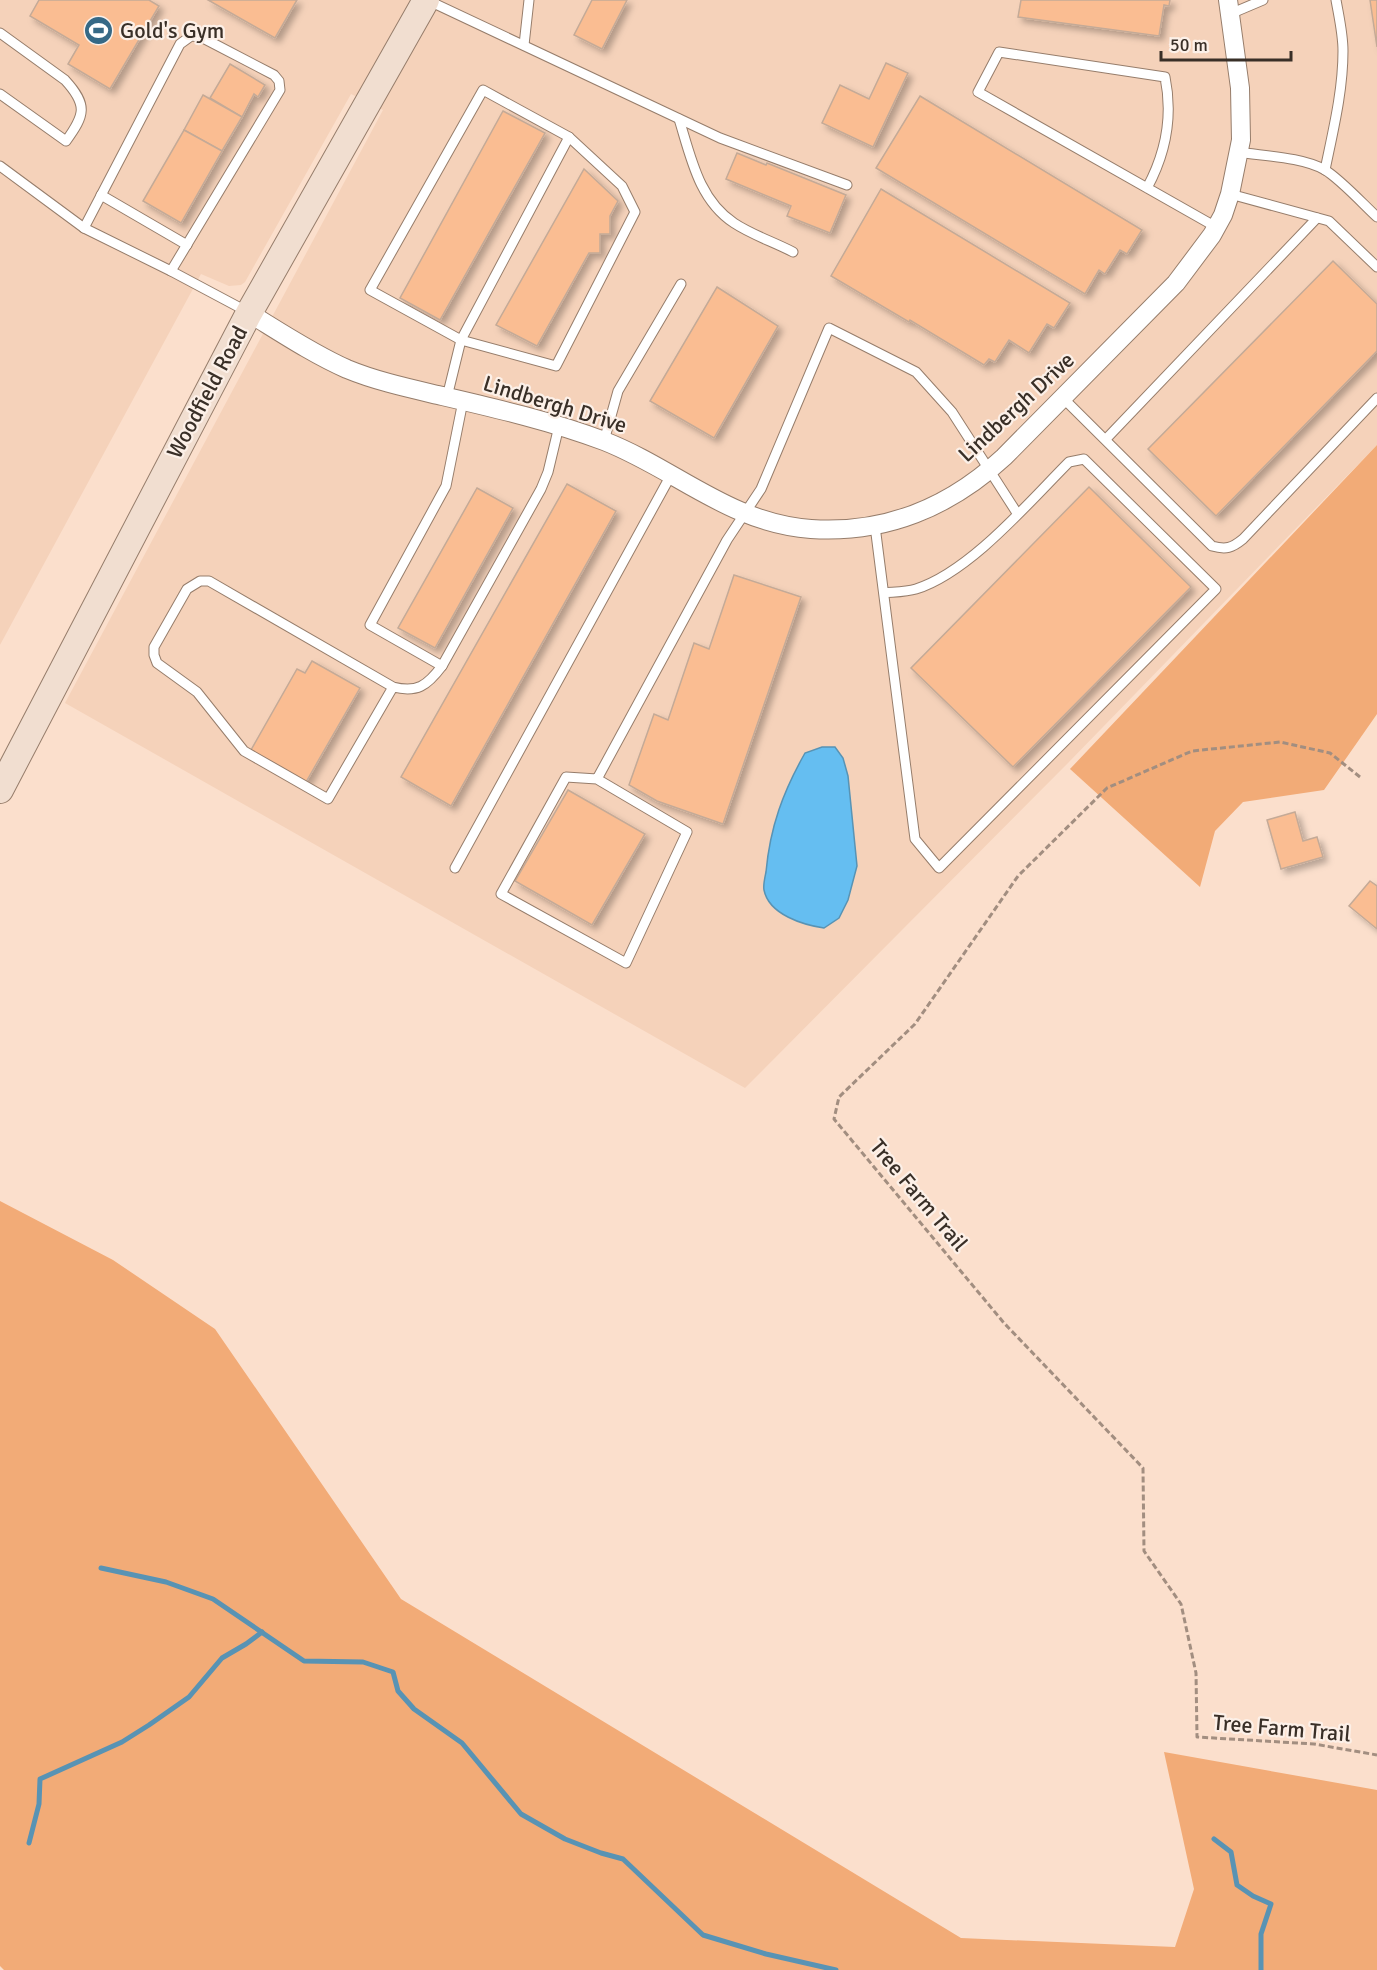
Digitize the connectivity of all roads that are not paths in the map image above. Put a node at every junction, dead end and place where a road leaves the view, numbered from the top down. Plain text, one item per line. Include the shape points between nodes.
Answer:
1 (427, 0) edge
2 (529, 0) edge
3 (1263, 0) edge
4 (1336, 0) edge
5 (1229, 7) edge
6 (0, 33) edge
7 (524, 45) junction
8 (0, 94) edge
9 (679, 119) junction
10 (568, 137) junction
11 (1238, 152) junction
12 (0, 166) edge
13 (1325, 170) junction
14 (846, 185) dead end
15 (1147, 188) junction
16 (1230, 194) junction
17 (101, 195) junction
18 (1377, 217) edge
19 (1317, 218) junction
20 (1216, 227) junction
21 (84, 228) junction
22 (187, 245) junction
23 (793, 252) dead end
24 (1377, 267) edge
25 (171, 271) junction
26 (681, 284) dead end
27 (249, 313) junction
28 (461, 340) junction
29 (1063, 398) junction
30 (1377, 398) edge
31 (455, 399) junction
32 (559, 426) junction
33 (1106, 439) junction
34 (604, 441) junction
35 (988, 471) junction
36 (671, 475) junction
37 (1017, 513) junction
38 (745, 514) junction
39 (875, 526) junction
40 (884, 593) junction
41 (442, 666) junction
42 (393, 687) junction
43 (597, 779) junction
44 (0, 790) edge
45 (455, 868) dead end

1 - 7 lane
1 - 27 main road, Woodfield Road
2 - 7 lane
3 - 5 lane
4 - 13 lane via 1343,49 1342,74
5 - 11 street, Lindbergh Drive via 1240,88
6 - 8 lane via 65,80 80,100 80,122 66,141
7 - 9 lane
9 - 14 lane
9 - 23 lane via 696,176 710,201 734,223
10 - 28 lane
10 - 28 lane via 622,186 635,212 556,366
10 - 28 lane via 483,90 370,290
11 - 13 lane
11 - 16 street, Lindbergh Drive
12 - 21 lane
13 - 18 lane
15 - 15 lane via 978,92 999,52 1165,77 1169,122 1161,159
15 - 20 lane
16 - 19 lane
16 - 20 street, Lindbergh Drive
17 - 21 lane
17 - 22 lane
17 - 22 lane via 180,44 191,36 201,37 274,75 280,90 276,98
19 - 24 lane via 1329,221
19 - 33 lane
20 - 29 street, Lindbergh Drive via 1176,283
21 - 25 lane
22 - 25 lane
25 - 27 lane
26 - 34 lane via 618,391
27 - 31 street, Lindbergh Drive via 347,369
27 - 44 main road, Woodfield Road
28 - 31 lane
29 - 33 lane
29 - 35 street, Lindbergh Drive
30 - 33 lane via 1243,539 1222,549 1212,546
31 - 32 street, Lindbergh Drive
31 - 41 lane via 446,486 370,625
32 - 34 street, Lindbergh Drive
32 - 41 lane via 541,489
34 - 36 street, Lindbergh Drive
35 - 37 lane
35 - 38 lane via 952,412 916,372 829,328 761,489
35 - 39 street, Lindbergh Drive via 950,498
36 - 38 street, Lindbergh Drive
36 - 45 lane
37 - 40 lane via 953,570 915,589
37 - 40 lane via 1069,462 1084,459 1216,589 939,868 915,839
38 - 39 street, Lindbergh Drive via 810,529
38 - 43 lane via 727,540
39 - 40 lane
41 - 42 lane via 422,686 408,690
42 - 42 lane via 209,581 200,581 187,590 154,647 157,663 197,692 244,751 328,799
43 - 43 lane via 687,832 626,963 501,894 566,777

